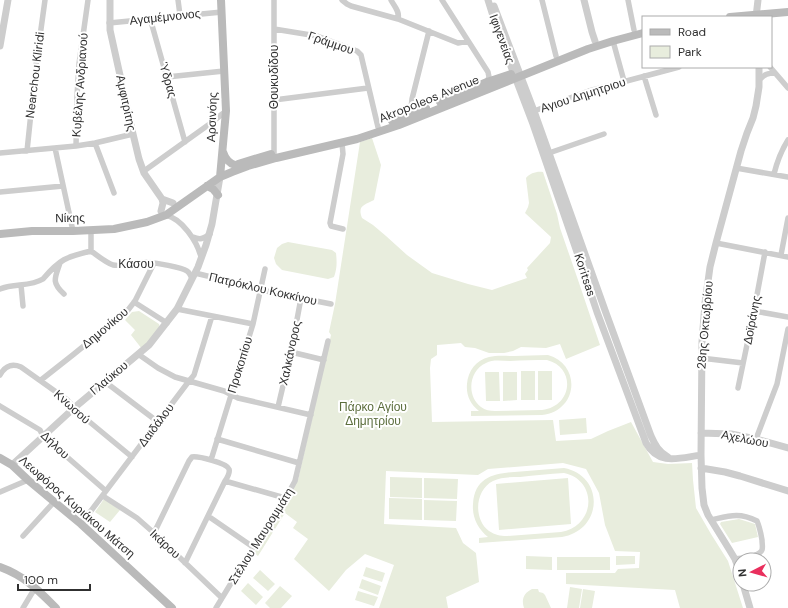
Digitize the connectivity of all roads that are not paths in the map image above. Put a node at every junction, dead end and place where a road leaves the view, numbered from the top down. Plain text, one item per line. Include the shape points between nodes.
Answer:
1 (8, 0) edge
2 (45, 0) edge
3 (88, 0) edge
4 (110, 0) edge
5 (178, 0) edge
6 (221, 0) edge
7 (274, 0) edge
8 (342, 0) edge
9 (391, 0) edge
10 (442, 0) edge
11 (488, 0) edge
12 (491, 0) edge
13 (542, 0) edge
14 (584, 0) edge
15 (628, 0) edge
16 (758, 0) edge
17 (222, 12) junction
18 (788, 12) edge
19 (180, 15) junction
20 (756, 16) edge
21 (150, 18) junction
22 (788, 18) edge
23 (398, 19) junction
24 (772, 20) edge
25 (109, 22) junction
26 (642, 28) edge
27 (274, 29) junction
28 (634, 30) junction
29 (429, 32) junction
30 (642, 33) edge
31 (1, 37) edge
32 (468, 41) junction
33 (595, 41) junction
34 (612, 41) junction
35 (0, 46) edge
36 (556, 56) junction
37 (675, 68) edge
38 (754, 68) edge
39 (759, 68) edge
40 (771, 68) edge
41 (224, 71) junction
42 (775, 73) junction
43 (518, 74) junction
44 (644, 76) junction
45 (167, 77) junction
46 (759, 80) junction
47 (624, 81) junction
48 (487, 82) junction
49 (368, 88) junction
50 (788, 88) edge
51 (274, 100) junction
52 (226, 111) junction
53 (534, 111) junction
54 (412, 113) junction
55 (656, 115) dead end
56 (211, 123) junction
57 (378, 127) junction
58 (225, 130) junction
59 (747, 133) junction
60 (132, 134) junction
61 (604, 134) dead end
62 (788, 140) edge
63 (185, 142) junction
64 (95, 143) junction
65 (342, 143) junction
66 (76, 146) junction
67 (55, 148) junction
68 (27, 150) junction
69 (223, 151) junction
70 (0, 153) edge
71 (274, 153) junction
72 (549, 153) junction
73 (235, 165) junction
74 (736, 168) junction
75 (144, 171) junction
76 (221, 174) junction
77 (774, 174) junction
78 (788, 177) edge
79 (63, 186) junction
80 (207, 186) junction
81 (0, 192) edge
82 (114, 193) dead end
83 (218, 195) junction
84 (162, 199) junction
85 (174, 206) junction
86 (164, 213) junction
87 (176, 219) junction
88 (788, 219) edge
89 (343, 229) dead end
90 (91, 230) junction
91 (73, 231) junction
92 (0, 234) edge
93 (210, 234) junction
94 (192, 237) junction
95 (716, 243) junction
96 (92, 251) junction
97 (764, 252) junction
98 (781, 255) junction
99 (788, 257) edge
100 (202, 258) junction
101 (61, 261) junction
102 (154, 263) junction
103 (265, 269) dead end
104 (184, 270) junction
105 (195, 273) junction
106 (21, 285) junction
107 (0, 289) edge
108 (261, 289) junction
109 (64, 294) dead end
110 (301, 298) junction
111 (134, 302) junction
112 (331, 304) dead end
113 (23, 306) dead end
114 (177, 309) junction
115 (754, 311) junction
116 (212, 316) junction
117 (788, 317) edge
118 (167, 323) junction
119 (253, 324) junction
120 (788, 330) edge
121 (328, 341) dead end
122 (291, 352) junction
123 (138, 354) junction
124 (701, 358) junction
125 (324, 360) junction
126 (743, 363) junction
127 (0, 375) edge
128 (40, 380) junction
129 (104, 381) junction
130 (189, 381) junction
131 (738, 388) dead end
132 (232, 394) junction
133 (0, 406) edge
134 (278, 407) junction
135 (74, 408) junction
136 (311, 415) junction
137 (158, 422) junction
138 (701, 432) junction
139 (42, 436) junction
140 (218, 439) junction
141 (756, 439) junction
142 (788, 448) edge
143 (701, 455) junction
144 (132, 457) junction
145 (0, 458) edge
146 (670, 459) junction
147 (211, 460) junction
148 (299, 463) junction
149 (12, 465) junction
150 (701, 468) junction
151 (28, 480) junction
152 (225, 481) junction
153 (788, 491) edge
154 (0, 492) edge
155 (104, 494) junction
156 (285, 498) junction
157 (54, 502) junction
158 (208, 516) junction
159 (711, 520) junction
160 (81, 524) junction
161 (154, 533) junction
162 (23, 536) dead end
163 (253, 547) junction
164 (761, 552) edge
165 (732, 554) edge
166 (184, 562) junction
167 (0, 567) edge
168 (36, 588) junction
169 (745, 592) edge
170 (222, 598) junction
171 (23, 608) edge
172 (56, 608) edge
173 (172, 608) edge
174 (216, 608) edge
175 (750, 608) edge

1 - 31 street
2 - 68 street, Nearchou Kliridi
3 - 66 street, Κυβέλης Ανδριανού via 79,64
4 - 25 street, Αμφιτρίτης
5 - 19 street
6 - 17 main road, Αρσινόης
7 - 27 street, Θουκυδίδου
8 - 23 street via 351,6
9 - 23 street via 398,11
10 - 32 street
11 - 43 street, Ιφιγενείας via 499,35
12 - 43 street, Ιφιγενείας
13 - 36 street
14 - 33 street
15 - 28 street
16 - 20 street
17 - 19 street, Αγαμέμνονος
17 - 41 main road, Αρσινόης
18 - 20 main road
19 - 21 street, Αγαμέμνονος
21 - 25 street, Αγαμέμνονος
21 - 45 street, Ύδρας
22 - 24 main road
23 - 29 street
25 - 60 street, Αμφιτρίτης
26 - 28 main road, Akropoleos Avenue
27 - 49 street, Γράμμου via 317,36 357,51 361,55
27 - 51 street, Θουκυδίδου
28 - 33 main road, Akropoleos Avenue
29 - 32 street via 458,43
29 - 54 street via 412,99
30 - 34 main road, Akropoleos Avenue
31 - 35 street
32 - 48 street via 488,72
33 - 36 main road, Akropoleos Avenue
34 - 43 main road, Akropoleos Avenue
34 - 47 street
36 - 43 main road, Akropoleos Avenue
37 - 44 street, Αγιου Δημητριου
38 - 59 street, 28ης Οκτωβρίου via 753,97
39 - 46 street, 28ης Οκτωβρίου
40 - 42 street
41 - 45 street
41 - 52 main road, Αρσινόης
42 - 46 street via 765,74
42 - 50 street
43 - 48 main road, Akropoleos Avenue
43 - 53 street, Koritsas
43 - 65 main road, Akropoleos Avenue via 399,125
43 - 146 street, Koritsas via 597,312 642,434 652,452 659,457
44 - 47 street, Αγιου Δημητριου
44 - 55 street
45 - 63 street, Ύδρας
46 - 59 street, 28ης Οκτωβρίου via 756,106
47 - 53 street, Αγιου Δημητριου
48 - 54 main road, Akropoleos Avenue
49 - 51 street
49 - 57 street, Γράμμου
51 - 71 street, Θουκυδίδου
52 - 56 street
52 - 58 main road, Αρσινόης
53 - 72 street, Koritsas
54 - 57 main road, Akropoleos Avenue
56 - 58 street via 219,124
56 - 63 street
57 - 71 main road, Akropoleos Avenue
58 - 69 main road, Αρσινόης
59 - 74 street, 28ης Οκτωβρίου
60 - 64 street
60 - 75 street, Αμφιτρίτης
61 - 72 street
62 - 77 street via 780,153
63 - 75 street
64 - 66 street
64 - 82 street
65 - 76 main road, Akropoleos Avenue
65 - 89 street via 343,154 330,223 331,226
66 - 67 street
67 - 68 street
67 - 79 street
68 - 70 street
69 - 73 main road via 228,162
69 - 76 main road, Αρσινόης
71 - 73 main road, Akropoleos Avenue
72 - 146 street, Koritsas via 651,436 659,451
73 - 76 main road, Akropoleos Avenue
74 - 77 street
74 - 95 street, 28ης Οκτωβρίου
75 - 84 street, Αμφιτρίτης
76 - 80 main road, Νίκης
76 - 83 street, Αρσινόης
76 - 85 main road, Νίκης
77 - 78 street
79 - 81 street
79 - 91 street
80 - 83 main road
80 - 85 main road, Νίκης
83 - 93 street, Αρσινόης
84 - 85 street
84 - 86 street
85 - 86 main road, Νίκης
85 - 87 street
86 - 87 street
86 - 90 main road, Νίκης via 127,227
87 - 94 street
88 - 98 street
90 - 91 main road, Νίκης
90 - 96 street
91 - 92 main road, Νίκης
93 - 94 street via 202,239
93 - 100 street
94 - 100 street
95 - 97 street
95 - 124 street, 28ης Οκτωβρίου via 705,303
96 - 101 street
96 - 102 street, Κάσου via 113,265
97 - 98 street
97 - 115 street, Δοϊράνης
98 - 99 street
100 - 105 street, Γλαύκου
101 - 106 street via 43,279
101 - 109 street via 55,282
102 - 104 street, Κάσου
102 - 111 street, Δημονίκου
103 - 108 street, Προκοπίου
104 - 105 street, Κάσου
104 - 105 street
105 - 108 street, Πατρόκλου Κοκκίνου
105 - 114 street, Γλαύκου
106 - 107 street
106 - 113 street
108 - 110 street, Πατρόκλου Κοκκίνου
108 - 119 street, Προκοπίου
110 - 112 street, Πατρόκλου Κοκκίνου
110 - 122 street, Χαλκάνορος
111 - 118 street
111 - 128 street, Δημονίκου via 120,318
114 - 116 street
114 - 118 street, Γλαύκου
115 - 117 street
115 - 126 street, Δοϊράνης
116 - 119 street
116 - 130 street, Δαιδάλου via 194,375
118 - 123 street, Γλαύκου
119 - 132 street, Προκοπίου
120 - 141 street via 777,384
121 - 125 street, Στέλιου Μαυρομμάτη
122 - 125 street
122 - 134 street, Χαλκάνορος
123 - 129 street, Γλαύκου
123 - 130 street via 169,374
124 - 126 street
124 - 138 street, 28ης Οκτωβρίου
125 - 136 street, Στέλιου Μαυρομμάτη
126 - 131 street, Δοϊράνης
127 - 128 street, Κνωσού via 2,370 14,365
128 - 135 street, Κνωσού
129 - 135 street, Γλαύκου
129 - 137 street
130 - 132 street
130 - 137 street, Δαιδάλου
132 - 134 street via 238,398
132 - 140 street, Προκοπίου
133 - 139 street, Δήλου via 38,428
134 - 136 street
135 - 139 street, Γλαύκου
135 - 144 street, Κνωσού
136 - 148 street, Στέλιου Μαυρομμάτη
137 - 144 street, Δαιδάλου
138 - 141 street, Αχελώου
138 - 143 street, 28ης Οκτωβρίου
139 - 149 street, Γλαύκου
139 - 155 street, Δήλου
140 - 147 street, Προκοπίου
140 - 148 street
141 - 142 street, Αχελώου
143 - 146 street, Koritsas
143 - 150 street, 28ης Οκτωβρίου
144 - 155 street, Δαιδάλου
145 - 149 main road, Λεωφόρος Κυριάκου Μάτση
147 - 152 street via 228,467 229,473
147 - 161 street via 192,457
148 - 156 street, Στέλιου Μαυρομμάτη via 295,481
149 - 151 main road, Λεωφόρος Κυριάκου Μάτση
150 - 153 street via 725,472
150 - 159 street, 28ης Οκτωβρίου via 704,505
151 - 154 street
151 - 157 main road, Λεωφόρος Κυριάκου Μάτση
152 - 156 street
152 - 158 street
155 - 160 street, Δαιδάλου
155 - 161 street, Ικάρου
156 - 163 street, Στέλιου Μαυρομμάτη
157 - 160 main road, Λεωφόρος Κυριάκου Μάτση
157 - 162 street
158 - 163 street
158 - 166 street
159 - 164 street via 739,515 757,522 763,546
159 - 165 street, 28ης Οκτωβρίου
160 - 173 main road, Λεωφόρος Κυριάκου Μάτση
161 - 166 street, Ικάρου
163 - 170 street, Στέλιου Μαυρομμάτη
166 - 170 street, Ικάρου
167 - 168 main road
168 - 171 street
168 - 172 main road
169 - 175 street
170 - 174 street, Στέλιου Μαυρομμάτη

